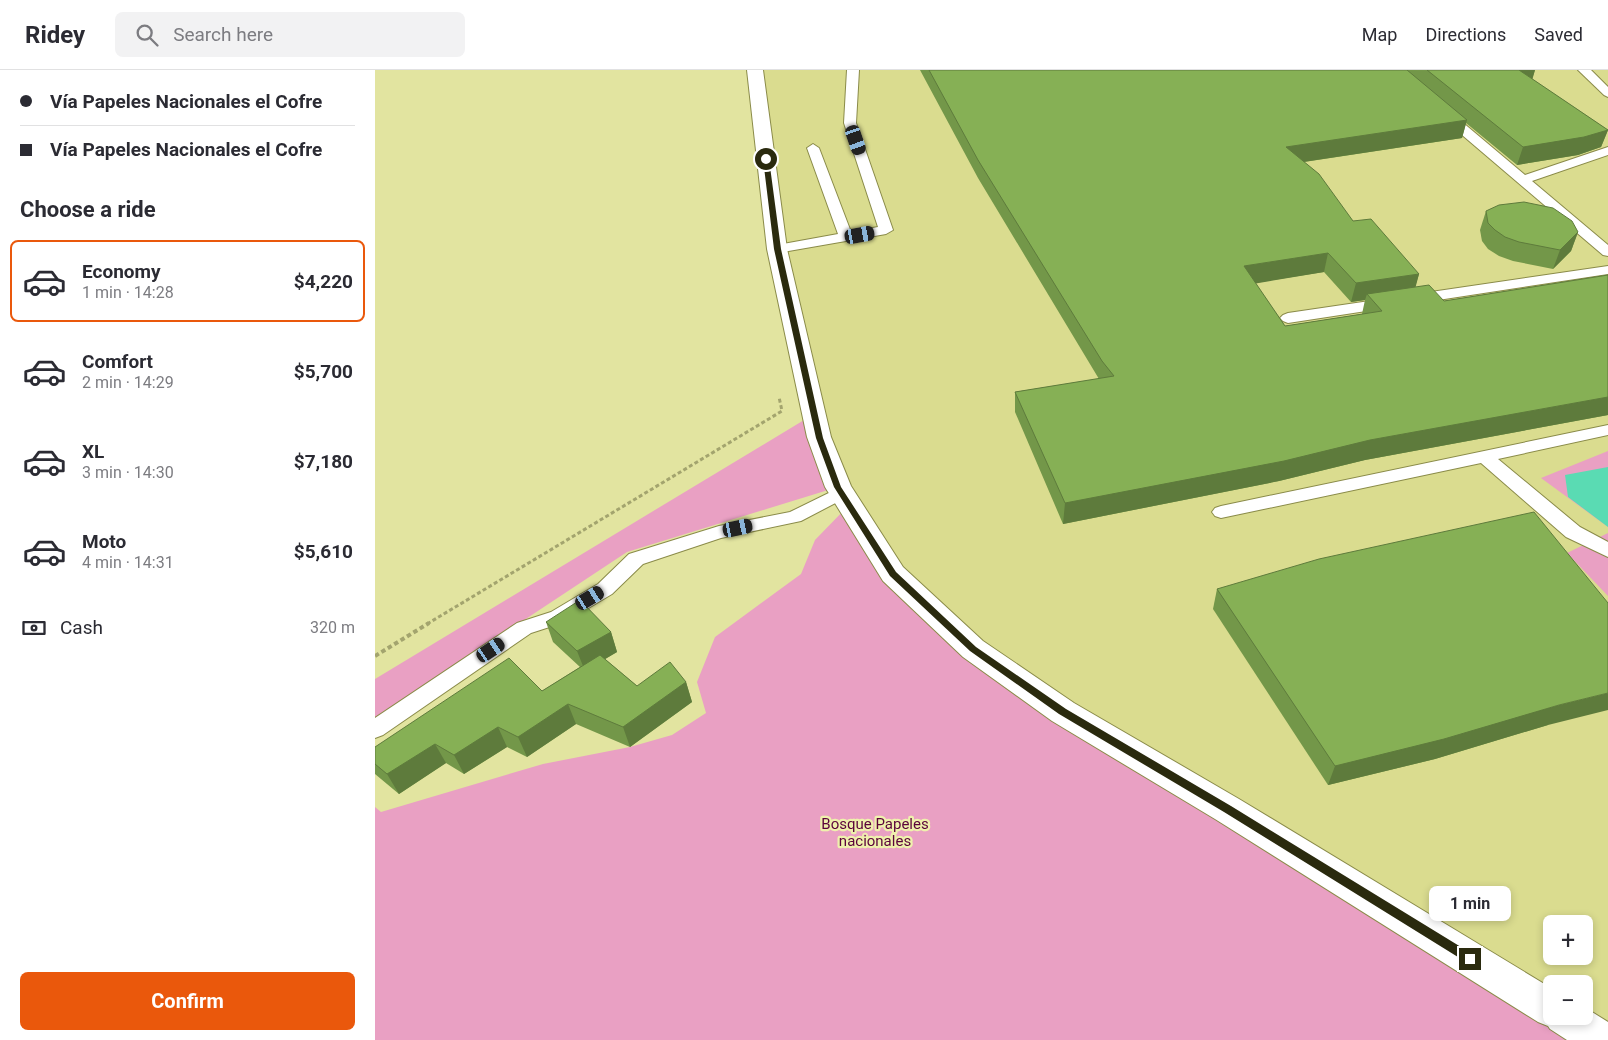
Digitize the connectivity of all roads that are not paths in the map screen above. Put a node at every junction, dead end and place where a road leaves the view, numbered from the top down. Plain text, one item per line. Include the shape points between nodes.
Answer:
1 (755, 70) edge
2 (853, 70) edge
3 (1584, 70) edge
4 (1608, 93) edge
5 (1436, 107) edge
6 (813, 148) dead end
7 (1608, 151) edge
8 (1523, 180) junction
9 (847, 237) junction
10 (777, 249) junction
11 (1608, 252) edge
12 (1608, 270) edge
13 (1288, 318) dead end
14 (1608, 430) edge
15 (1484, 456) junction
16 (841, 493) junction
17 (1221, 512) dead end
18 (1608, 550) edge
19 (375, 729) edge
20 (1543, 1004) edge
21 (1578, 1025) edge
22 (1602, 1040) edge

1 - 10 street
2 - 9 lane via 850,122 886,230
3 - 4 lane
5 - 8 lane
6 - 9 lane
7 - 8 lane
8 - 11 lane
9 - 10 lane
10 - 16 street via 819,438
12 - 13 lane
14 - 15 lane
15 - 17 lane
15 - 18 lane via 1573,532
16 - 19 lane via 795,517 719,532 636,559 605,589 558,617 524,628
16 - 20 street via 893,574 973,649 1063,712
21 - 22 street

